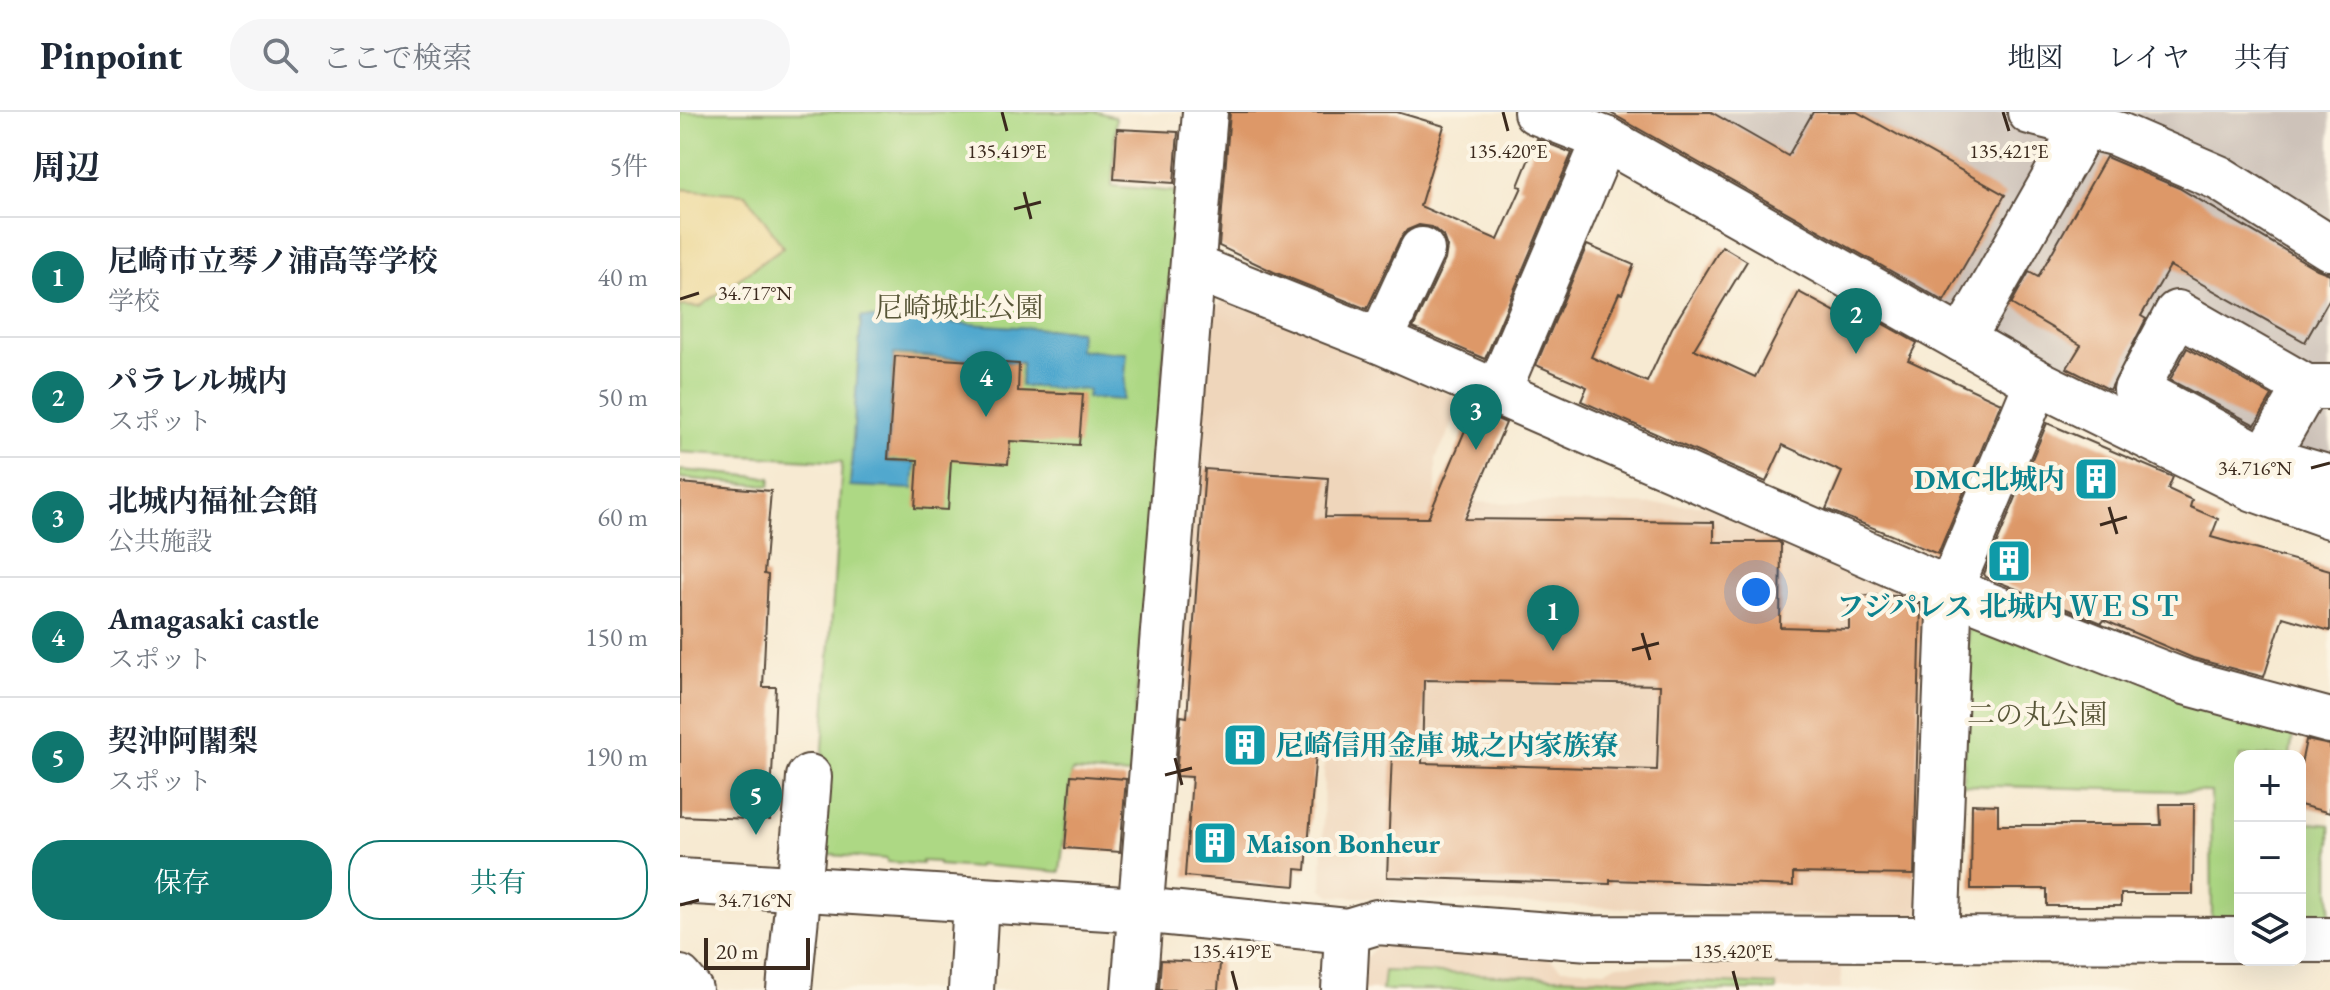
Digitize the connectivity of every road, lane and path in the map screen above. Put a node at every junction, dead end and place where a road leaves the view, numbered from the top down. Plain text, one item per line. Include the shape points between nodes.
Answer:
1 (1205, 112) edge
2 (1536, 112) edge
3 (2030, 112) edge
4 (2084, 126) junction
5 (1605, 139) junction
6 (2330, 248) edge
7 (1422, 250) dead end
8 (1193, 267) junction
9 (1962, 340) junction
10 (1380, 341) junction
11 (2037, 382) junction
12 (2318, 387) edge
13 (1497, 394) junction
14 (2265, 459) junction
15 (2330, 478) edge
16 (2330, 516) edge
17 (1950, 590) junction
18 (2330, 721) edge
19 (809, 777) dead end
20 (680, 881) edge
21 (801, 888) junction
22 (976, 900) junction
23 (1140, 910) junction
24 (1347, 931) junction
25 (1936, 940) junction
26 (2234, 940) edge
27 (2306, 940) edge
28 (2330, 940) edge
29 (680, 978) edge
30 (690, 990) edge
31 (789, 990) edge
32 (971, 990) edge
33 (1134, 990) edge
34 (1344, 990) edge

1 - 8 street
2 - 5 street
3 - 4 street
4 - 6 street via 2117,134 2219,178
4 - 9 street
5 - 9 street
5 - 13 street
7 - 10 street
8 - 10 street
8 - 23 street
9 - 11 street
10 - 13 street
11 - 16 street via 2254,489
11 - 17 street
12 - 14 street
12 - 14 street via 2177,313 2136,390
13 - 17 street
14 - 15 street
17 - 18 street via 2185,682
17 - 25 street
19 - 21 street
20 - 21 street
21 - 22 street
21 - 31 street
22 - 23 street
22 - 32 street
23 - 24 street
23 - 33 street
24 - 25 street via 1377,922 1590,938
24 - 34 street
25 - 26 street
27 - 28 street
29 - 30 street

